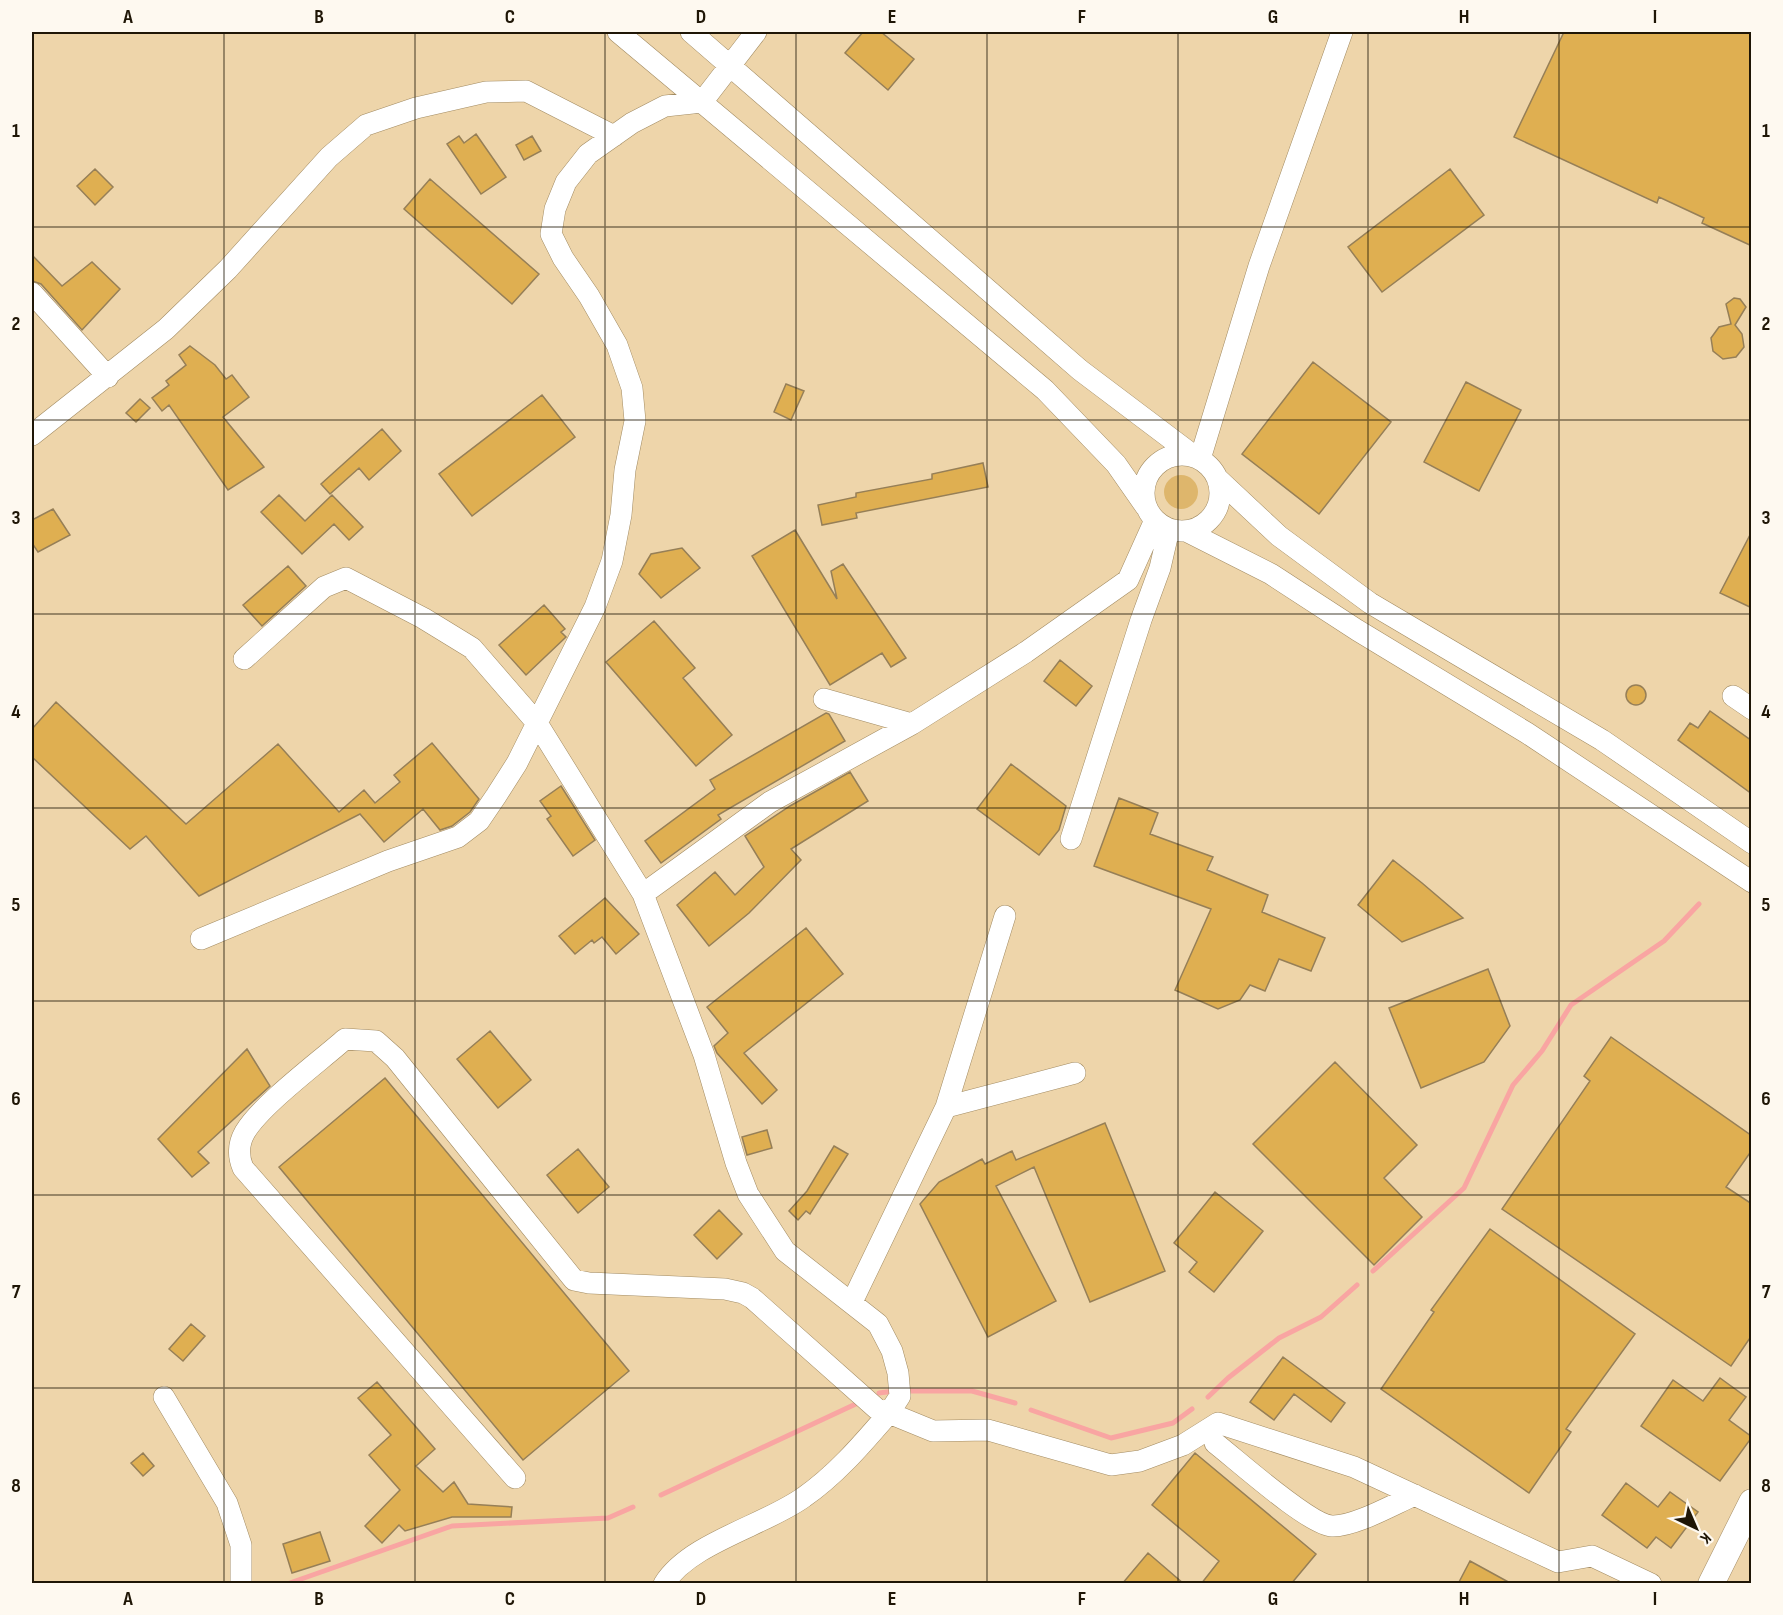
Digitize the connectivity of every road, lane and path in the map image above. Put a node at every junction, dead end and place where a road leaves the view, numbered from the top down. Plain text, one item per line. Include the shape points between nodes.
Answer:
1 (618, 32) edge
2 (691, 32) edge
3 (756, 32) edge
4 (1342, 32) edge
5 (730, 65) junction
6 (702, 102) junction
7 (614, 136) junction
8 (32, 293) edge
9 (108, 377) junction
10 (32, 435) edge
11 (1197, 457) junction
12 (1218, 479) junction
13 (1164, 522) junction
14 (244, 659) dead end
15 (1733, 696) dead end
16 (824, 699) dead end
17 (1752, 709) edge
18 (537, 723) junction
19 (912, 724) junction
20 (1071, 838) dead end
21 (1752, 843) edge
22 (1752, 882) edge
23 (643, 894) junction
24 (1005, 916) dead end
25 (201, 939) dead end
26 (1075, 1072) dead end
27 (946, 1107) junction
28 (852, 1302) junction
29 (164, 1398) dead end
30 (889, 1413) junction
31 (1215, 1443) dead end
32 (515, 1478) dead end
33 (1415, 1495) junction
34 (1752, 1502) edge
35 (241, 1584) edge
36 (664, 1584) edge
37 (1651, 1584) edge
38 (1711, 1584) edge

1 - 6 street
2 - 5 street
3 - 5 street
4 - 11 street
5 - 6 street
5 - 11 street via 1080,370
6 - 7 street via 665,106
6 - 13 street via 1045,390 1116,464
7 - 9 street via 526,91 486,92 416,108 366,125 329,157 228,269
7 - 18 street via 588,154 566,182 555,209 551,234 617,345 632,388 635,422 612,561 595,607
8 - 9 street
9 - 10 street
11 - 12 street via 1208,464
11 - 13 street via 1170,456 1150,471 1144,488
12 - 13 street via 1221,491 1215,513 1197,528
12 - 21 street via 1279,536 1371,603 1602,740
13 - 19 street via 1128,580 1026,652
13 - 20 street via 1160,568
13 - 22 street via 1229,550 1290,585 1527,733
14 - 18 street via 324,587 346,578 472,648
15 - 17 street
16 - 19 street
18 - 23 street
18 - 25 street via 479,821 458,837 388,861
19 - 23 street via 770,802
23 - 28 street via 704,1056 748,1194 785,1251
24 - 27 street
26 - 27 street
27 - 28 street
28 - 30 street via 878,1324 892,1351 900,1396
29 - 35 street via 227,1503 241,1545
30 - 32 street via 877,1409 743,1293 574,1280 395,1058 376,1041 345,1039 260,1115 245,1132 239,1159
30 - 33 street via 933,1431 988,1430 1111,1465 1140,1461 1184,1445 1218,1423 1354,1467
30 - 36 street via 829,1478 802,1499 684,1561
31 - 33 street via 1322,1524 1345,1525
33 - 37 street via 1558,1562 1592,1556
34 - 38 main road

